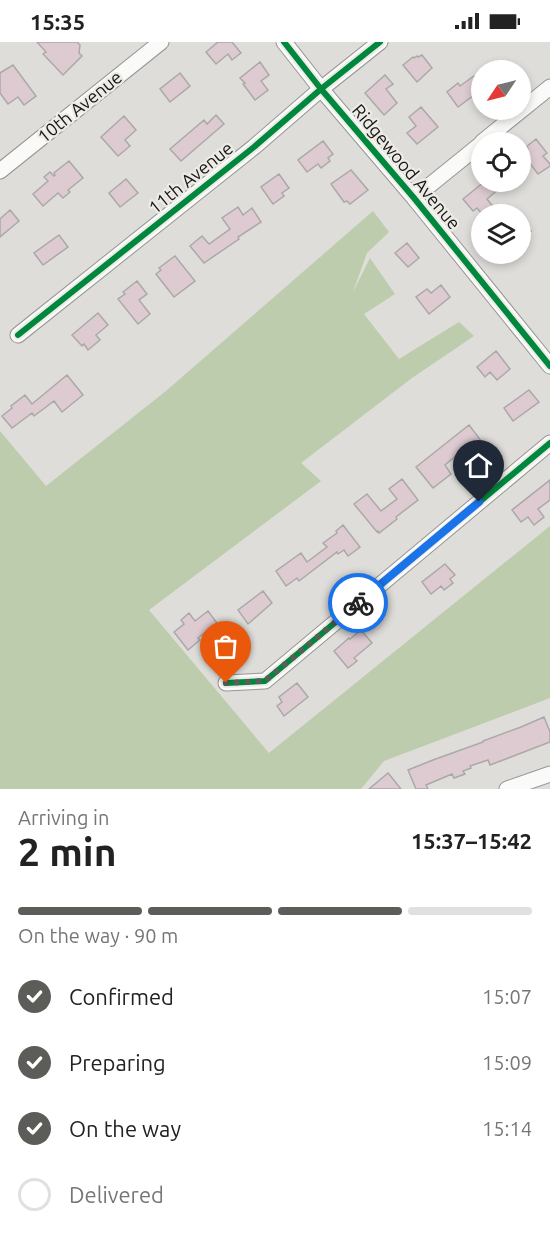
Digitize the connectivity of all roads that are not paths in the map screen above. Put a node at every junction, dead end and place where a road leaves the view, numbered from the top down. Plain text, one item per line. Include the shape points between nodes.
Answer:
1 (161, 42) edge
2 (284, 42) edge
3 (380, 42) edge
4 (550, 87) edge
5 (321, 89) junction
6 (495, 132) edge
7 (471, 152) edge
8 (0, 171) edge
9 (414, 198) junction
10 (18, 335) dead end
11 (550, 366) edge
12 (550, 443) edge
13 (226, 683) dead end
14 (550, 774) edge
15 (507, 789) edge

1 - 8 street, 10th Avenue
2 - 5 street, Ridgewood Avenue
3 - 5 street, 11th Avenue
4 - 6 street
5 - 9 street, Ridgewood Avenue
5 - 10 street, 11th Avenue
7 - 9 street
9 - 11 street, Ridgewood Avenue
12 - 13 street via 265,681
14 - 15 street

